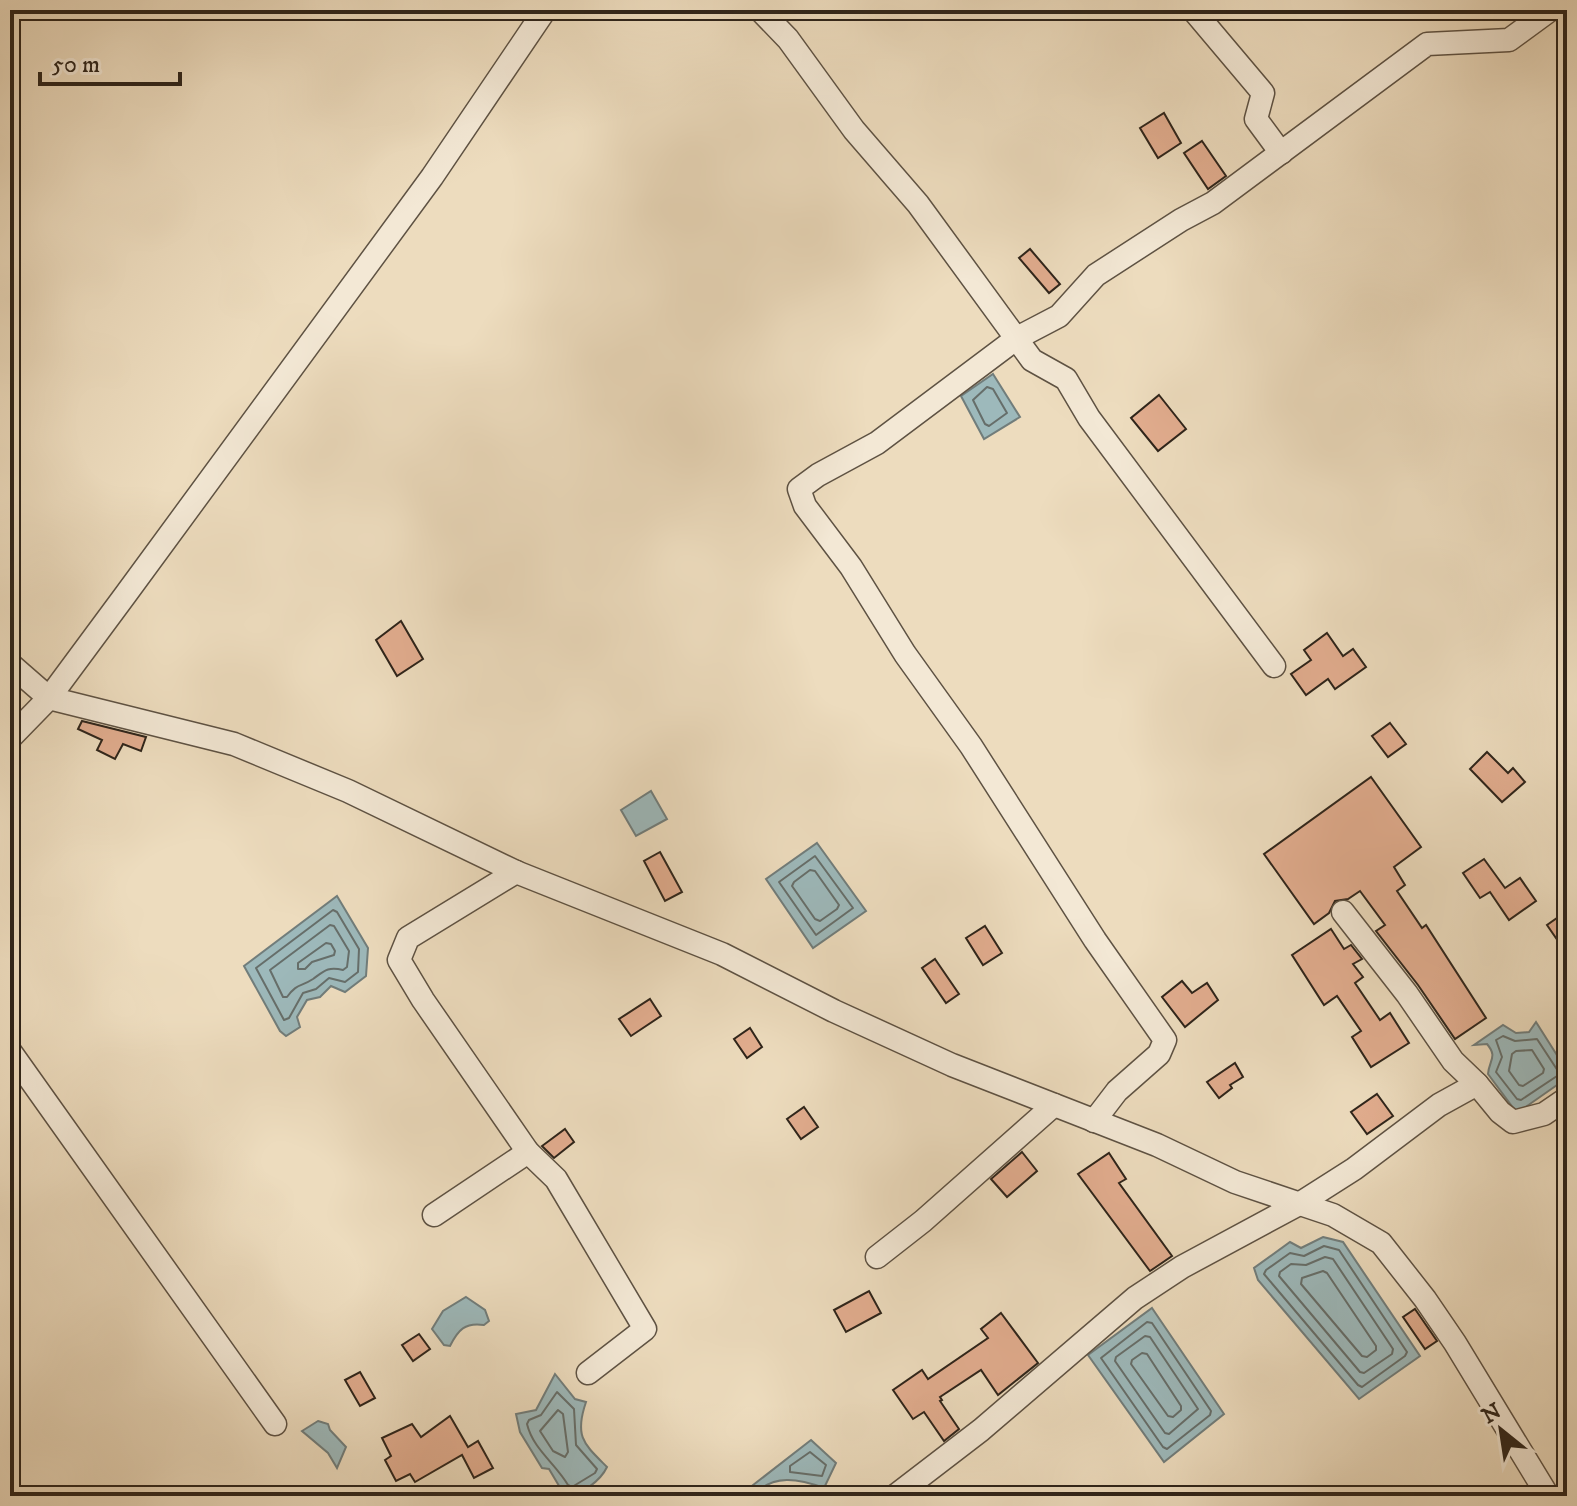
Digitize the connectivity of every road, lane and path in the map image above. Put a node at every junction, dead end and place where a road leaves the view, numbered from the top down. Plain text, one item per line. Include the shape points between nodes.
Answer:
1 (545, 10) edge
2 (760, 10) edge
3 (1193, 10) edge
4 (1550, 10) edge
5 (1281, 153) junction
6 (1017, 338) junction
7 (10, 664) edge
8 (1274, 666) dead end
9 (49, 698) junction
10 (10, 738) edge
11 (516, 872) junction
12 (1343, 912) dead end
13 (10, 1051) edge
14 (1477, 1084) junction
15 (1563, 1101) dead end
16 (1054, 1105) junction
17 (1094, 1121) junction
18 (528, 1152) junction
19 (1299, 1204) junction
20 (434, 1215) dead end
21 (877, 1257) dead end
22 (588, 1373) dead end
23 (275, 1424) dead end
24 (895, 1496) edge
25 (1548, 1496) edge

1 - 9 street via 432,177
2 - 6 street via 918,204
3 - 5 street via 1263,93 1256,119
4 - 5 street via 1509,40 1427,44
5 - 6 street via 1213,203 1096,275 1059,316
6 - 8 street via 1032,360 1066,379 1089,418
6 - 17 street via 877,443 799,489 805,506 851,567 1165,1040 1159,1054 1117,1091
7 - 9 street
9 - 10 street
9 - 11 street via 234,744 348,791
11 - 16 street via 722,954 952,1065
11 - 18 street via 408,938 399,960
12 - 14 street via 1453,1061
13 - 23 street
14 - 15 street via 1513,1122 1544,1114
14 - 19 street
16 - 17 street
16 - 21 street
17 - 19 street
18 - 20 street
18 - 22 street via 556,1179 645,1329
19 - 24 street via 1135,1298
19 - 25 street via 1333,1215 1381,1243 1455,1343

